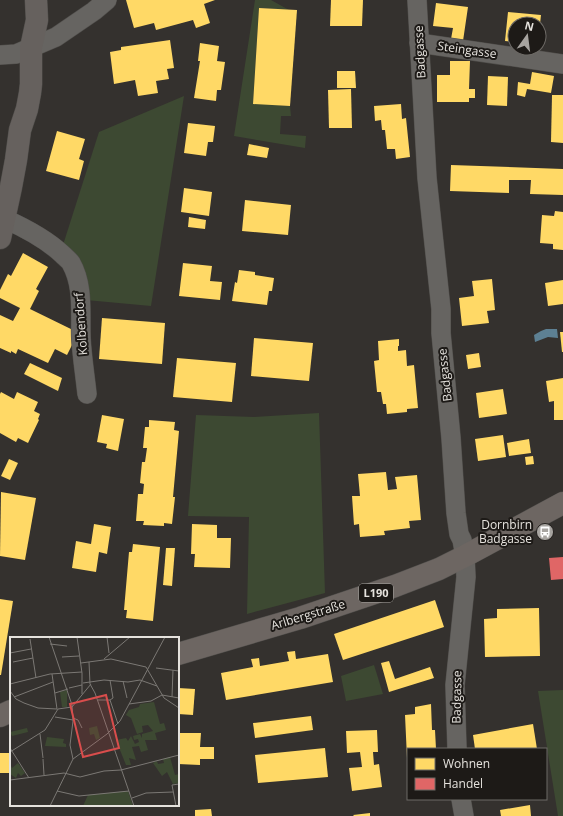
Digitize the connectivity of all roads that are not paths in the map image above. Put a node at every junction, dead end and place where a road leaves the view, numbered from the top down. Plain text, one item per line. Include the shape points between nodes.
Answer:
1 (25, 0) edge
2 (36, 0) edge
3 (107, 0) edge
4 (418, 0) edge
5 (419, 43) junction
6 (27, 50) junction
7 (0, 55) edge
8 (563, 64) edge
9 (2, 229) edge
10 (87, 394) dead end
11 (563, 503) edge
12 (466, 556) junction
13 (179, 654) edge
14 (10, 711) edge
15 (0, 716) edge
16 (457, 748) edge
17 (461, 800) edge
18 (464, 816) edge

1 - 6 street via 23,18
2 - 6 street via 37,20
3 - 6 street via 56,37
4 - 5 street, Badgasse
5 - 8 street, Steingasse
5 - 12 street, Badgasse via 427,178 441,309 456,513
6 - 7 street
6 - 9 street via 30,93 20,130
9 - 10 street, Kolbendorf via 16,224 55,248 70,262 81,297 81,339
11 - 12 main road, Arlbergstraße / L190
12 - 13 main road, Arlbergstraße / L190 via 395,586 300,618
12 - 16 street, Badgasse via 455,685
14 - 15 main road
17 - 18 street

